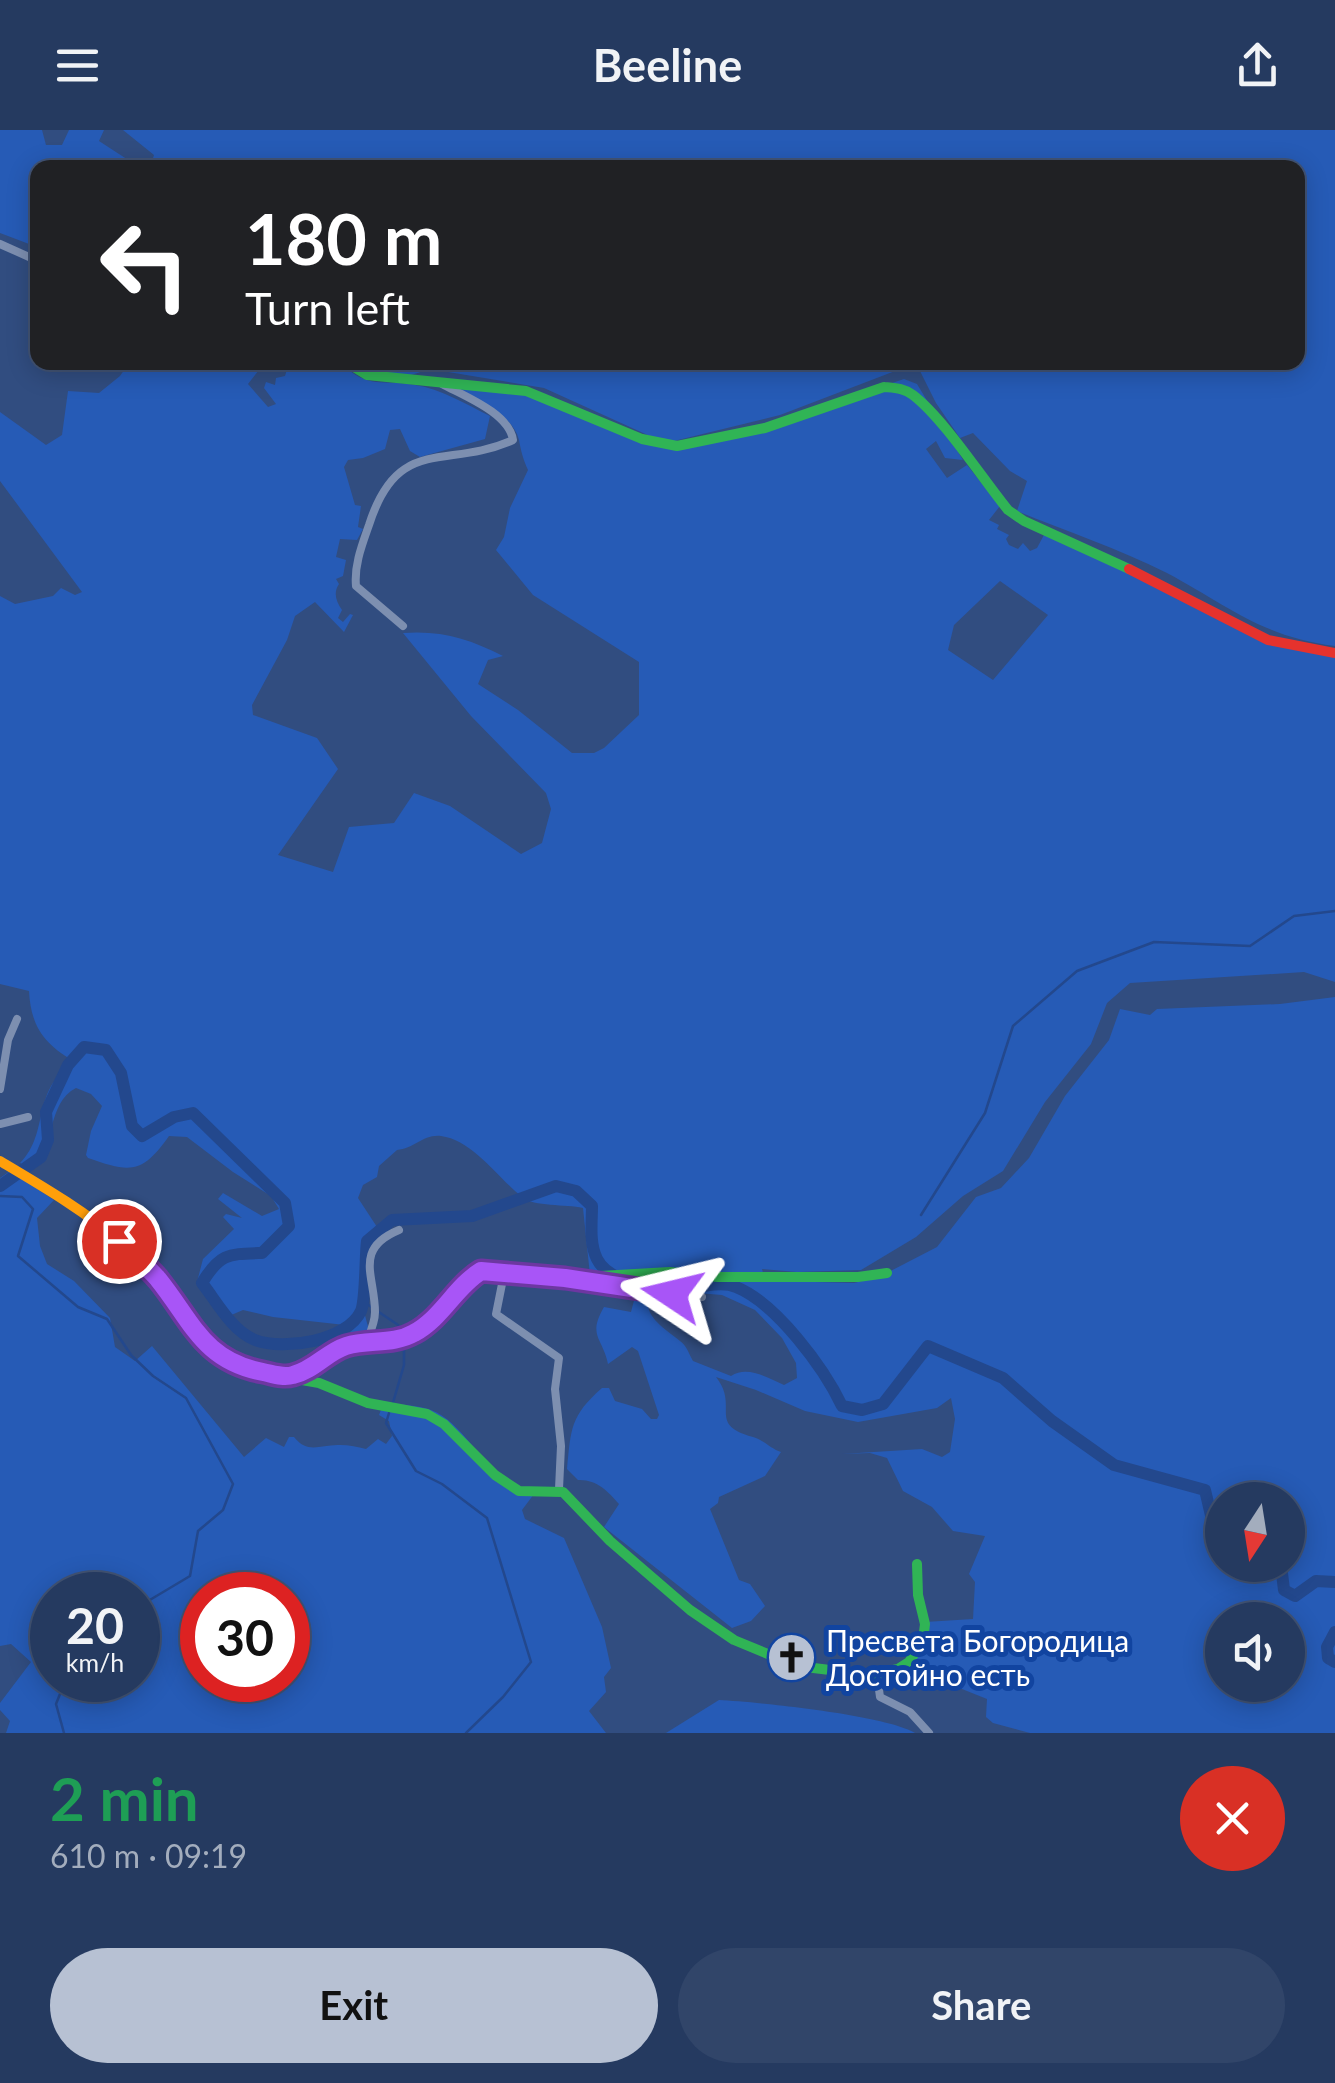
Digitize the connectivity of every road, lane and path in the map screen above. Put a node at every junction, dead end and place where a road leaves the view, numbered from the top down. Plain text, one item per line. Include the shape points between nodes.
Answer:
1 (0, 244) edge
2 (30, 257) edge
3 (359, 370) edge
4 (438, 382) junction
5 (402, 626) dead end
6 (1335, 654) edge
7 (17, 1019) dead end
8 (0, 1090) edge
9 (28, 1117) dead end
10 (0, 1124) edge
11 (0, 1161) edge
12 (399, 1230) dead end
13 (887, 1272) dead end
14 (504, 1274) junction
15 (565, 1278) junction
16 (702, 1297) dead end
17 (366, 1343) junction
18 (322, 1362) junction
19 (288, 1377) junction
20 (318, 1383) junction
21 (559, 1490) junction
22 (917, 1564) dead end
23 (877, 1676) junction
24 (929, 1733) edge

1 - 2 street
3 - 4 street
4 - 5 street via 502,419 513,440 419,461 382,489 358,558 356,586
4 - 6 street via 526,391 642,440 677,446 900,388 930,412 1024,521 1268,640
7 - 8 street
9 - 10 street
11 - 19 street via 119,1241 216,1354 236,1366
12 - 17 street via 379,1241 371,1257 375,1309
13 - 15 street
14 - 15 street
14 - 17 street via 488,1270 474,1276 415,1333
14 - 21 street via 496,1314 559,1358
15 - 16 street
17 - 18 street via 342,1347
18 - 19 street
18 - 20 street
19 - 20 street
20 - 21 street via 371,1404 436,1417 519,1491
21 - 23 street via 675,1599 728,1634 789,1664
22 - 23 street via 922,1640 907,1665
23 - 24 street via 880,1696 910,1712

